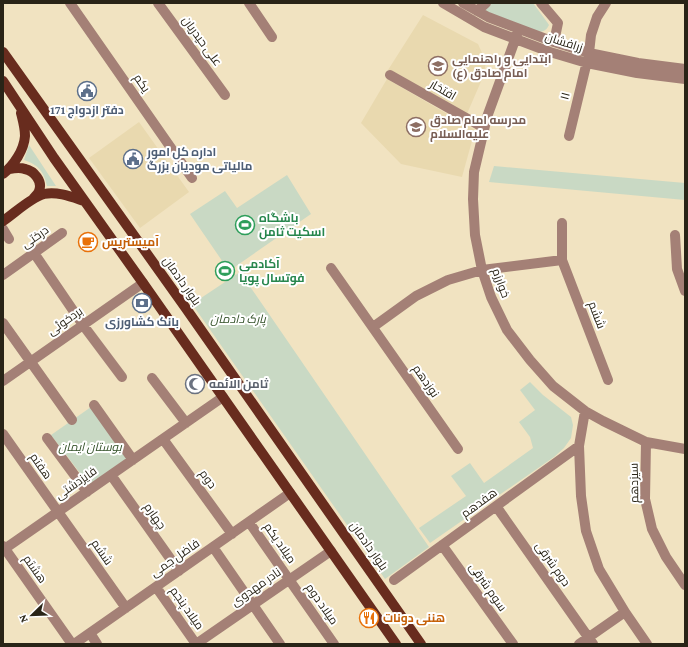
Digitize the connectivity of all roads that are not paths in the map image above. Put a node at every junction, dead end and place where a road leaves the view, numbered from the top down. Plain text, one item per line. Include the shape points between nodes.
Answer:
1 (70, 3) edge
2 (158, 3) edge
3 (249, 3) edge
4 (443, 3) edge
5 (463, 3) edge
6 (486, 3) edge
7 (541, 3) edge
8 (606, 3) edge
9 (477, 11) junction
10 (517, 34) junction
11 (272, 37) dead end
12 (554, 42) junction
13 (3, 52) edge
14 (588, 58) junction
15 (685, 69) edge
16 (390, 75) dead end
17 (685, 79) edge
18 (3, 81) edge
19 (225, 95) dead end
20 (20, 106) junction
21 (484, 128) junction
22 (569, 136) dead end
23 (6, 172) edge
24 (192, 178) dead end
25 (84, 200) junction
26 (30, 201) junction
27 (3, 221) edge
28 (562, 223) dead end
29 (3, 229) edge
30 (62, 233) dead end
31 (675, 235) dead end
32 (9, 239) dead end
33 (34, 253) junction
34 (562, 260) junction
35 (331, 268) dead end
36 (482, 270) junction
37 (3, 275) edge
38 (143, 283) junction
39 (685, 291) edge
40 (3, 323) edge
41 (83, 325) junction
42 (372, 327) junction
43 (30, 362) junction
44 (122, 377) dead end
45 (152, 378) dead end
46 (608, 380) dead end
47 (3, 381) edge
48 (223, 398) junction
49 (94, 404) dead end
50 (585, 411) junction
51 (72, 420) dead end
52 (186, 423) junction
53 (3, 434) edge
54 (47, 438) dead end
55 (163, 439) junction
56 (646, 442) junction
57 (579, 446) junction
58 (458, 449) dead end
59 (685, 449) edge
60 (133, 460) junction
61 (111, 475) junction
62 (87, 492) junction
63 (290, 493) junction
64 (496, 506) junction
65 (58, 512) junction
66 (250, 522) junction
67 (232, 534) junction
68 (442, 545) junction
69 (213, 547) junction
70 (4, 548) edge
71 (331, 550) junction
72 (179, 571) junction
73 (289, 579) junction
74 (394, 580) dead end
75 (685, 585) edge
76 (156, 587) junction
77 (253, 605) junction
78 (126, 608) junction
79 (625, 612) junction
80 (90, 633) junction
81 (591, 641) edge
82 (73, 644) edge
83 (97, 644) edge
84 (196, 644) edge
85 (280, 644) edge
86 (334, 644) edge
87 (396, 644) edge
88 (421, 644) edge
89 (513, 644) edge
90 (580, 644) edge
91 (647, 644) edge

1 - 24 street, یکم
2 - 19 street, علی حیدریان
3 - 11 street
4 - 10 street, زرافشان via 484,27
5 - 9 street, زرافشان
6 - 9 street
7 - 12 street via 558,23
8 - 14 street, ۱۱ via 597,17 591,35
9 - 10 street, زرافشان
10 - 12 street, زرافشان
10 - 14 street, زرافشان via 550,52
10 - 21 street, خوارزم
12 - 14 street, زرافشان
13 - 88 main road, بلوار دادمان
14 - 15 street, زرافشان
14 - 17 street, زرافشان via 637,74
14 - 22 street, ۱۱
16 - 21 street, افتخار
18 - 20 main road
20 - 23 main road via 25,138 20,154
20 - 25 main road
21 - 36 street, خوارزم via 474,172 473,199 475,235
23 - 26 main road via 25,168 36,176 40,188
25 - 26 main road via 62,194 45,194
25 - 38 main road
26 - 27 main road
28 - 34 street, ششم
29 - 32 street
30 - 33 street, درختی
31 - 39 street via 677,269
33 - 37 street, درختی
33 - 41 street
34 - 36 street
34 - 46 street, ششم
35 - 42 street, نوزدهم
36 - 42 street via 448,280 416,296
36 - 50 street, خوارزم via 491,297 507,330 553,386
38 - 41 street, بردخوئی
38 - 48 main road
40 - 43 street
41 - 43 street, بردخوئی
41 - 44 street
42 - 58 street, نوزدهم
43 - 47 street, بردخوئی
43 - 51 street
45 - 52 street
48 - 52 street, فایزدشتی
48 - 63 main road
49 - 60 street
50 - 56 street, خوارزم
50 - 57 street
52 - 55 street, فایزدشتی
53 - 65 street, هفتم
54 - 62 street
55 - 60 street, فایزدشتی
55 - 67 street, دوم
56 - 59 street, خوارزم
56 - 75 street, سیزدهم via 645,499 652,529 666,557
57 - 64 street, هفدهم
57 - 79 street via 581,496 586,531 599,569
60 - 61 street, فایزدشتی
61 - 62 street, فایزدشتی
61 - 72 street, چهارم
62 - 65 street, فایزدشتی
63 - 66 street, فاضل جمی
63 - 71 main road
64 - 68 street, هفدهم
64 - 81 street, دوم شرقی
65 - 70 street, فایزدشتی
65 - 78 street, ششم
66 - 67 street, فاضل جمی
66 - 73 street, میلاد یکم
67 - 69 street, فاضل جمی
68 - 74 street, هفدهم
68 - 89 street, سوم شرقی
69 - 72 street, فاضل جمی
69 - 77 street
70 - 82 street, هشتم
71 - 73 street, نادر مهدوی
71 - 87 main road
72 - 76 street, فاضل جمی
73 - 77 street, نادر مهدوی
73 - 86 street, میلاد دوم
76 - 78 street, فاضل جمی
76 - 84 street, میلاد پنجم
77 - 84 street, نادر مهدوی
77 - 85 street
78 - 80 street, فاضل جمی
79 - 81 street
79 - 91 street
80 - 82 street, فاضل جمی
80 - 83 street
81 - 90 street

